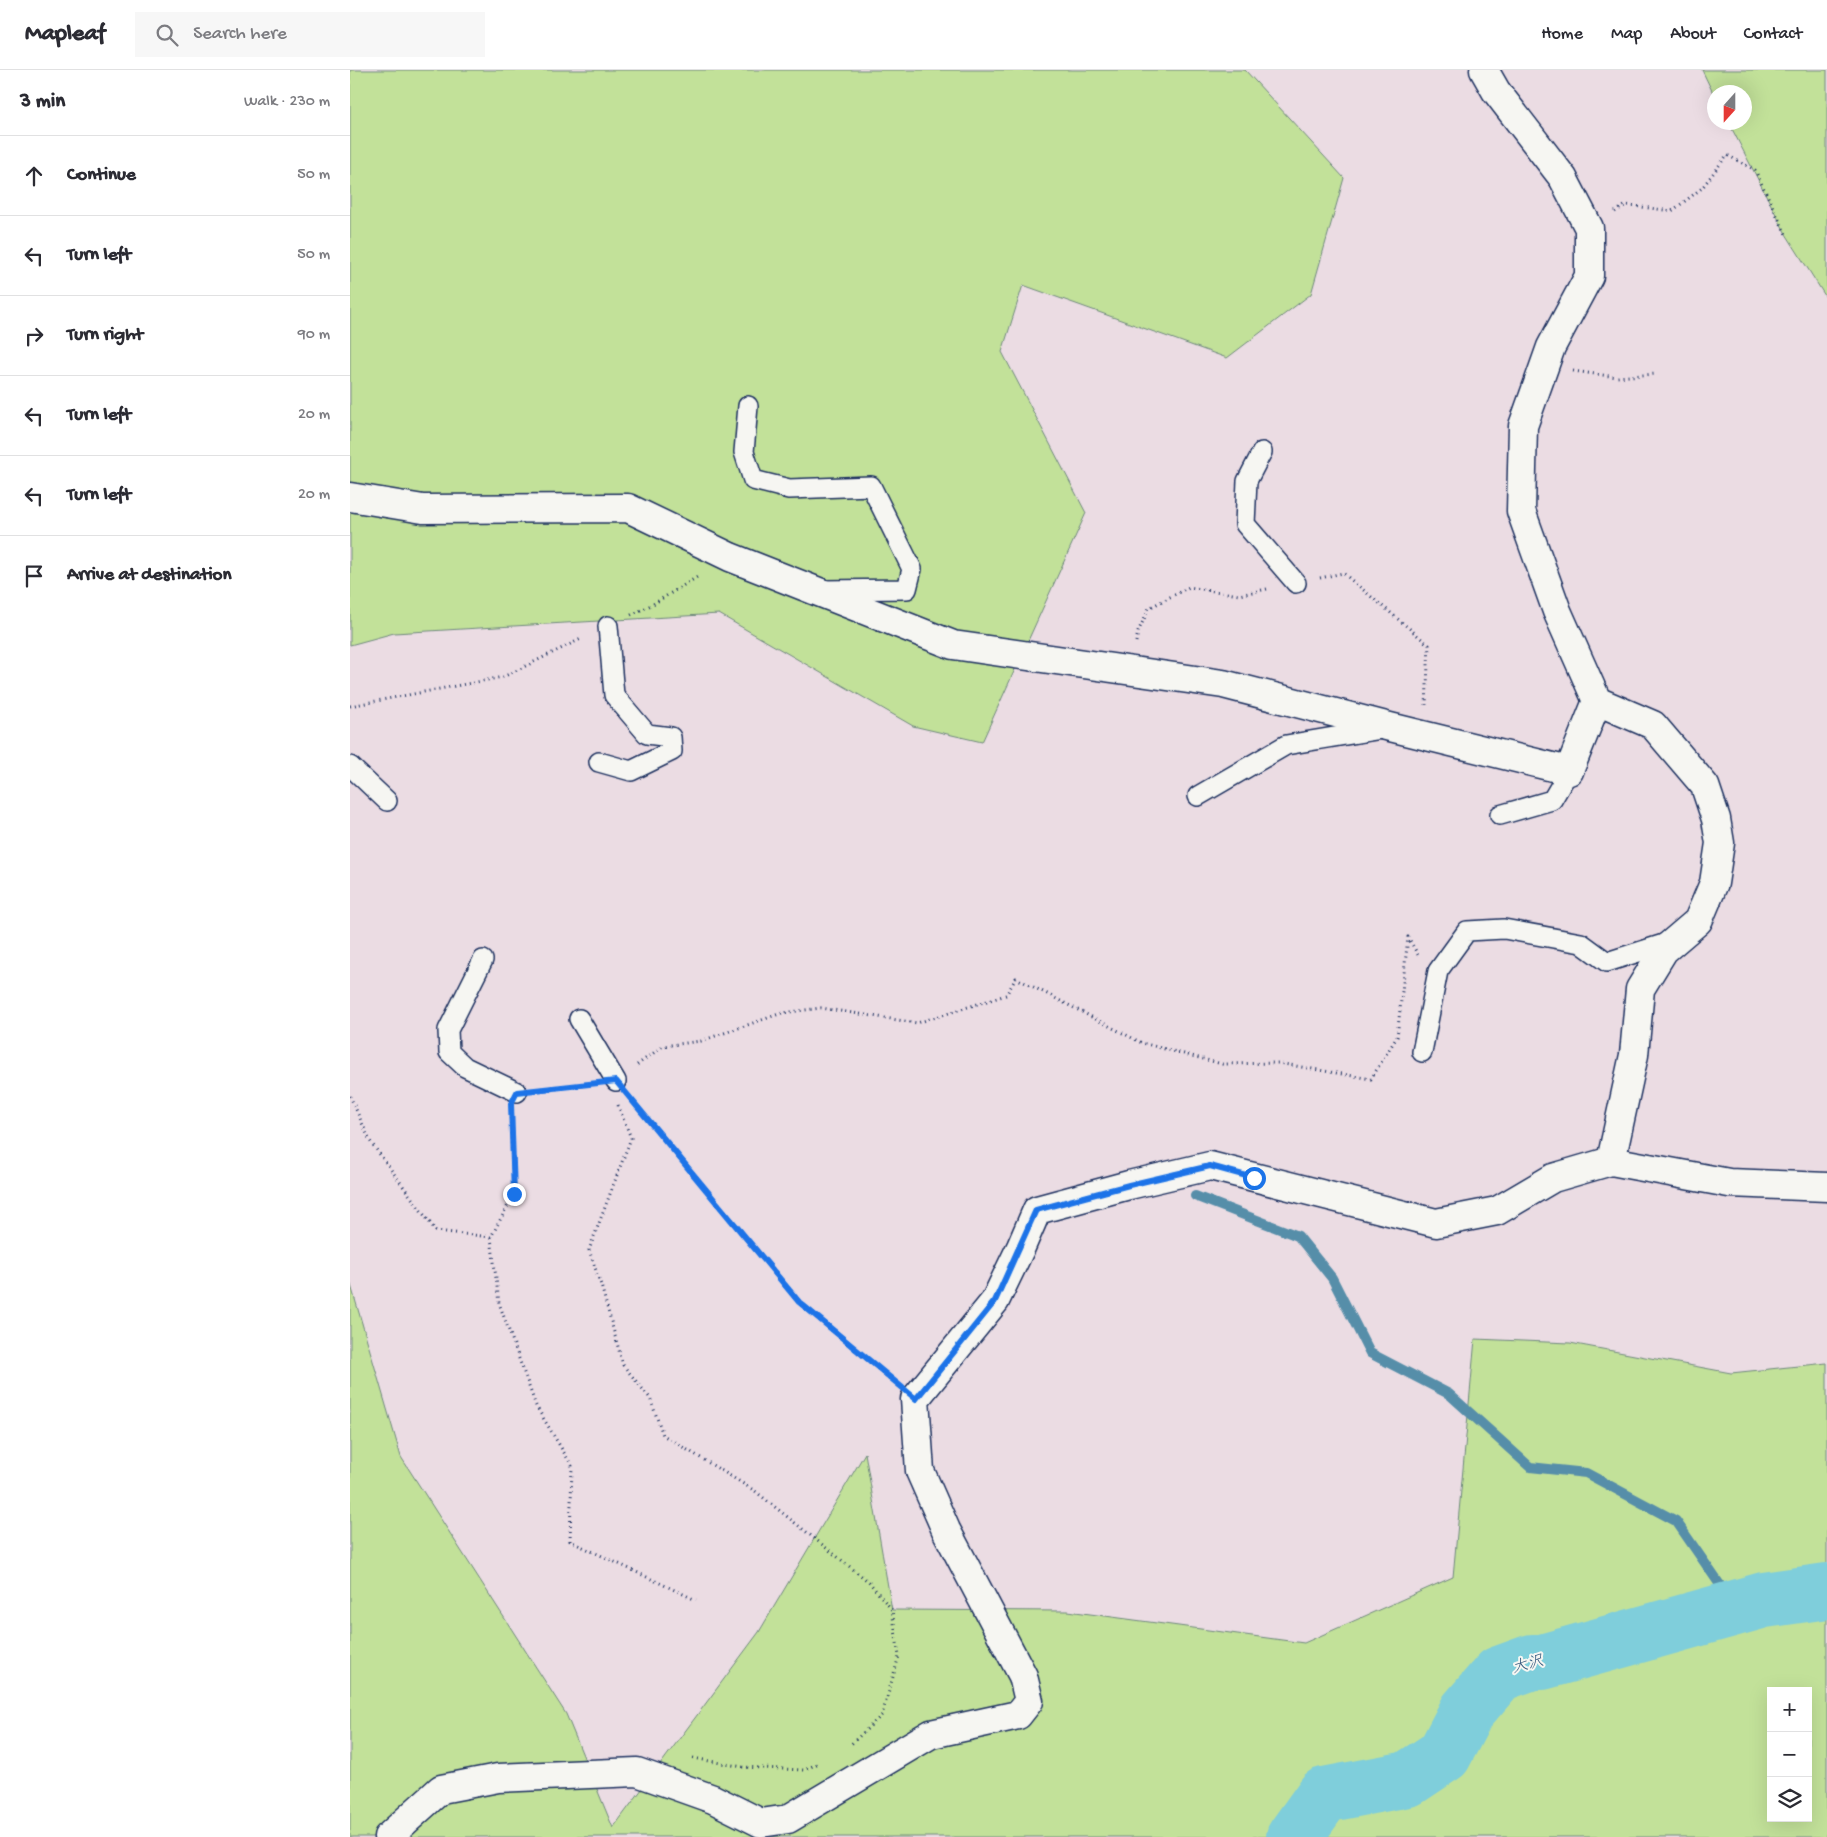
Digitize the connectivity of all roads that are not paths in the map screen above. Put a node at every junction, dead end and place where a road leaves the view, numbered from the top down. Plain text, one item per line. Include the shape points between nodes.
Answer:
1 (1484, 70) edge
2 (748, 406) dead end
3 (1262, 452) dead end
4 (350, 498) edge
5 (1296, 583) road end
6 (813, 590) junction
7 (608, 626) road end
8 (1597, 701) junction
9 (1390, 728) junction
10 (599, 762) dead end
11 (350, 766) edge
12 (1569, 771) junction
13 (1198, 796) dead end
14 (387, 801) dead end
15 (1500, 815) dead end
16 (1678, 939) junction
17 (483, 960) dead end
18 (578, 1019) dead end
19 (1422, 1052) dead end
20 (616, 1081) road end
21 (517, 1092) road end
22 (1611, 1162) junction
23 (1827, 1188) edge
24 (388, 1837) edge

1 - 8 street via 1496,91 1562,178 1589,228 1590,276 1551,347 1523,426 1521,511 1556,610
2 - 6 lane via 744,452 754,480 789,489 872,486 912,569 907,589
3 - 5 lane via 1247,481 1246,524
4 - 6 street via 423,508 628,508 730,557
6 - 9 street via 953,645 1223,684
7 - 10 lane via 614,694 646,734 671,737 672,751 631,771
8 - 12 street
8 - 16 street via 1653,724 1705,786 1720,843 1714,883 1698,921
9 - 12 street
9 - 13 lane via 1286,745
11 - 14 lane
12 - 15 lane via 1552,800
16 - 19 lane via 1607,962 1582,943 1504,929 1467,931 1438,971
16 - 22 street via 1664,950 1640,989 1634,1055
17 - 21 lane via 448,1030 449,1052 464,1067
18 - 20 lane
22 - 23 street via 1729,1183
22 - 24 street via 1553,1178 1497,1211 1436,1224 1210,1166 1036,1210 995,1301 916,1399 920,1471 946,1530 1023,1676 1029,1701 1018,1715 932,1734 788,1819 761,1823 713,1799 637,1772 498,1778 441,1789

